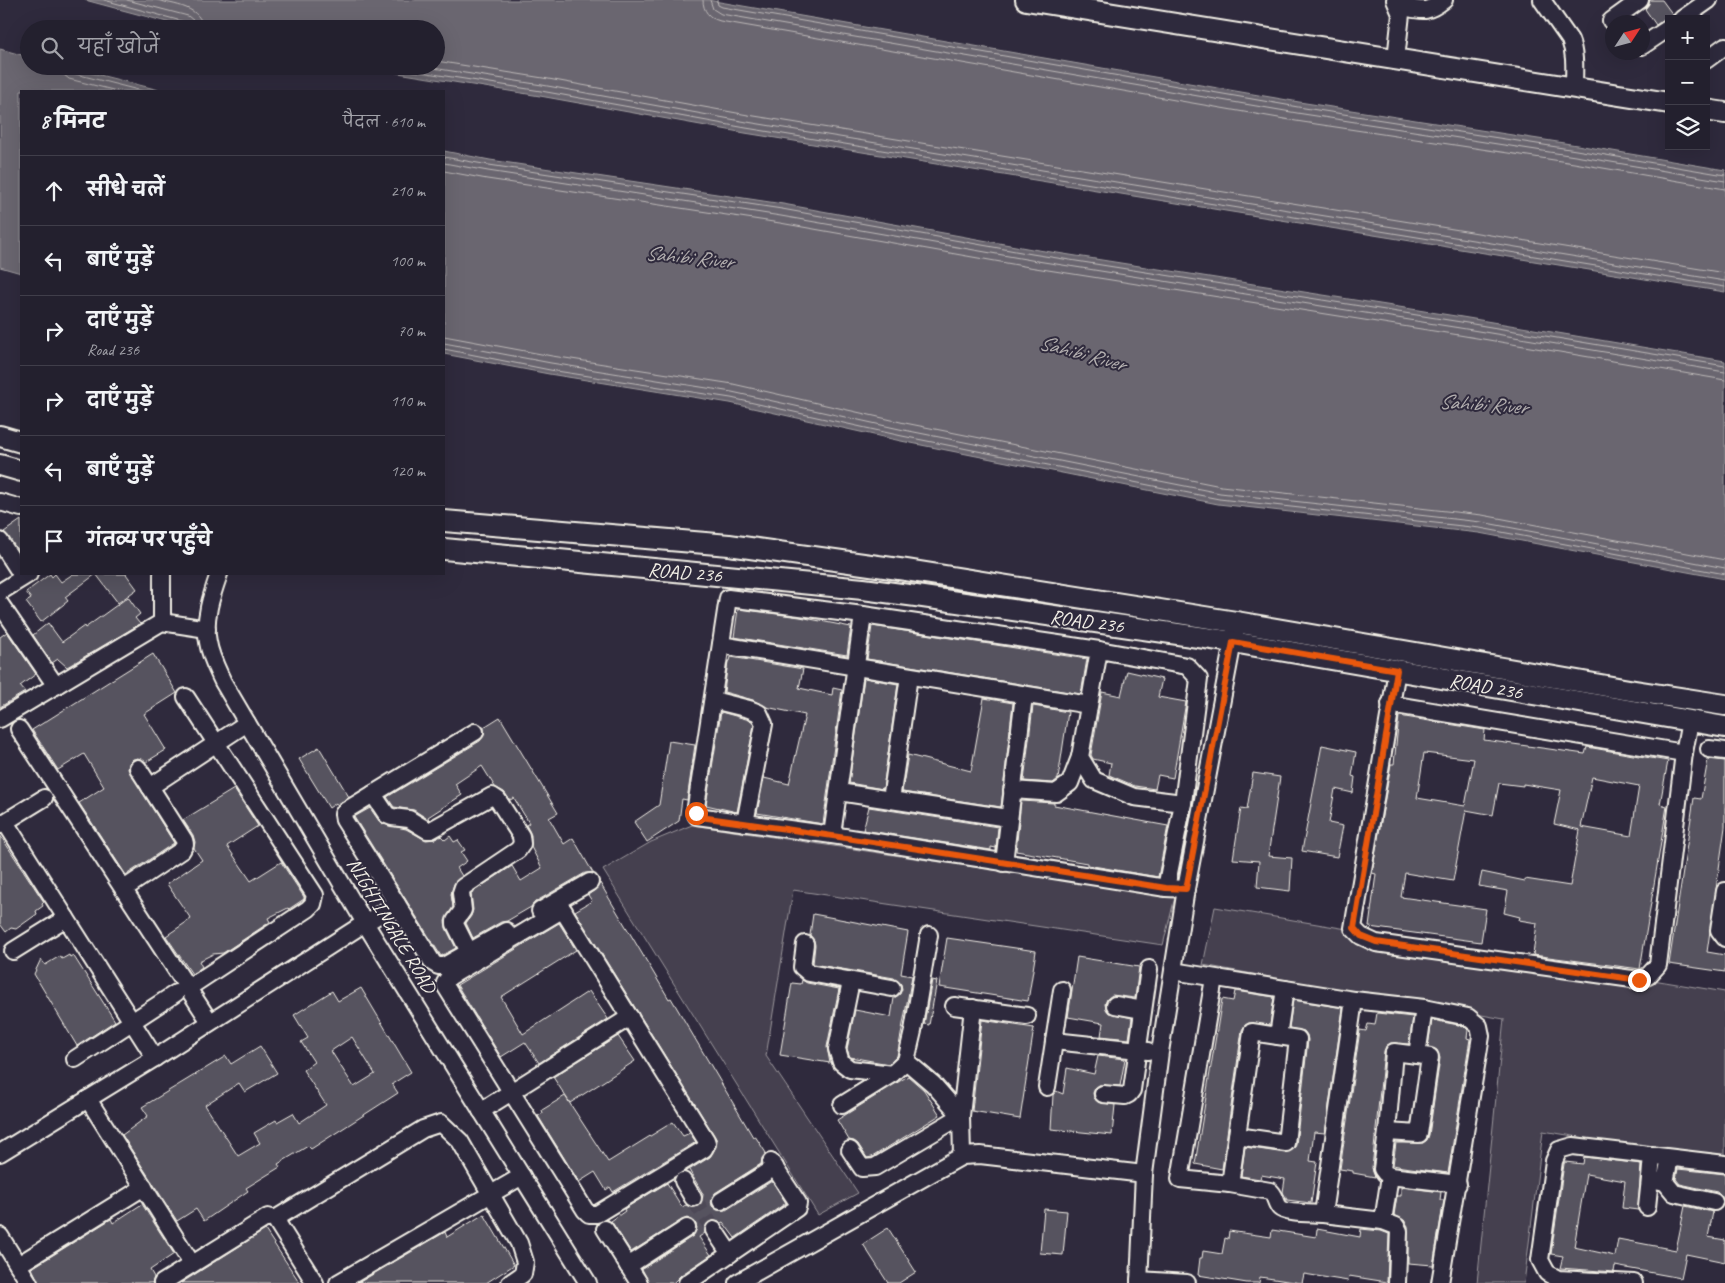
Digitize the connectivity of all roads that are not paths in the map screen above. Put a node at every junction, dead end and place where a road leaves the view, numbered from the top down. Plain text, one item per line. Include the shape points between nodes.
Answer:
1 (1026, 0) edge
2 (1444, 0) edge
3 (1542, 0) edge
4 (1640, 0) edge
5 (1709, 0) edge
6 (1397, 3) edge
7 (1619, 15) edge
8 (1688, 15) edge
9 (1665, 31) edge
10 (1650, 41) edge
11 (1725, 46) edge
12 (1710, 57) edge
13 (1396, 59) junction
14 (1574, 88) junction
15 (1665, 102) edge
16 (1710, 111) edge
17 (1725, 113) edge
18 (0, 436) edge
19 (20, 442) edge
20 (0, 465) edge
21 (20, 471) edge
22 (0, 502) edge
23 (20, 508) edge
24 (445, 521) edge
25 (0, 541) edge
26 (445, 549) edge
27 (20, 568) edge
28 (162, 575) edge
29 (218, 575) edge
30 (26, 576) edge
31 (0, 592) edge
32 (0, 604) edge
33 (863, 615) junction
34 (162, 622) junction
35 (1236, 622) junction
36 (207, 629) junction
37 (1233, 642) junction
38 (721, 645) junction
39 (1100, 650) junction
40 (857, 667) junction
41 (1397, 670) junction
42 (909, 676) junction
43 (56, 686) junction
44 (1024, 695) junction
45 (186, 697) dead end
46 (713, 700) junction
47 (1089, 704) junction
48 (1390, 704) junction
49 (1725, 705) edge
50 (0, 719) edge
51 (1690, 721) junction
52 (247, 723) junction
53 (1725, 727) edge
54 (19, 729) dead end
55 (475, 732) dead end
56 (216, 744) junction
57 (1684, 753) junction
58 (1080, 758) junction
59 (138, 768) dead end
60 (150, 787) junction
61 (1012, 790) junction
62 (839, 792) junction
63 (373, 794) junction
64 (44, 798) dead end
65 (891, 800) junction
66 (1183, 803) junction
67 (1008, 818) junction
68 (745, 823) junction
69 (2, 824) edge
70 (832, 835) junction
71 (1004, 863) junction
72 (590, 882) dead end
73 (1166, 888) junction
74 (124, 889) junction
75 (1186, 889) junction
76 (1725, 891) edge
77 (397, 904) junction
78 (66, 918) junction
79 (365, 923) junction
80 (929, 934) dead end
81 (1725, 938) edge
82 (805, 944) dead end
83 (13, 951) dead end
84 (469, 952) junction
85 (1149, 969) dead end
86 (1173, 971) junction
87 (1214, 978) junction
88 (850, 981) junction
89 (892, 988) dead end
90 (1285, 989) junction
91 (182, 990) junction
92 (1062, 990) dead end
93 (1354, 1000) junction
94 (1115, 1004) dead end
95 (954, 1006) dead end
96 (973, 1008) junction
97 (1424, 1008) junction
98 (1143, 1010) junction
99 (1027, 1016) dead end
100 (630, 1017) junction
101 (132, 1022) junction
102 (210, 1022) junction
103 (1278, 1036) junction
104 (1054, 1041) junction
105 (1138, 1049) junction
106 (1160, 1052) junction
107 (1416, 1054) junction
108 (155, 1058) junction
109 (75, 1059) dead end
110 (906, 1061) junction
111 (892, 1074) junction
112 (1047, 1087) dead end
113 (512, 1092) junction
114 (1103, 1094) dead end
115 (88, 1099) junction
116 (842, 1105) dead end
117 (481, 1111) junction
118 (960, 1116) junction
119 (1388, 1132) junction
120 (1238, 1136) junction
121 (850, 1150) dead end
122 (0, 1153) edge
123 (1652, 1155) junction
124 (962, 1156) junction
125 (1670, 1158) junction
126 (1725, 1164) edge
127 (1144, 1174) junction
128 (522, 1176) junction
129 (1390, 1176) junction
130 (1657, 1180) junction
131 (683, 1181) dead end
132 (1230, 1184) junction
133 (1458, 1184) junction
134 (144, 1187) junction
135 (490, 1194) junction
136 (693, 1198) tunnel mouth
137 (721, 1201) dead end
138 (1714, 1202) dead end
139 (1647, 1207) dead end
140 (1323, 1214) junction
141 (275, 1220) junction
142 (1383, 1221) junction
143 (687, 1228) dead end
144 (605, 1229) dead end
145 (714, 1230) tunnel mouth
146 (0, 1236) edge
147 (730, 1254) junction
148 (18, 1264) junction
149 (192, 1264) junction
150 (628, 1266) junction
151 (1139, 1281) edge
152 (30, 1283) edge
153 (162, 1283) edge
154 (315, 1283) edge
155 (338, 1283) edge
156 (510, 1283) edge
157 (588, 1283) edge
158 (639, 1283) edge
159 (687, 1283) edge
160 (737, 1283) edge
161 (1187, 1283) edge
162 (1397, 1283) edge
163 (1440, 1283) edge
164 (1634, 1283) edge

1 - 13 street
2 - 6 street via 1424,11
3 - 14 street via 1573,47
4 - 7 street
5 - 8 street
6 - 13 street via 1401,14
9 - 10 street
11 - 12 street
13 - 14 street
14 - 15 street
16 - 17 street
18 - 19 street
20 - 21 street
22 - 23 street
24 - 35 street via 729,545
25 - 27 street
26 - 37 street, ROAD 236 via 872,590
28 - 34 street
29 - 36 street, NIGHTINGALE ROAD
30 - 31 street
32 - 43 street
33 - 38 street via 728,598
33 - 39 street
33 - 40 street
34 - 36 street
34 - 43 street
35 - 37 street
35 - 49 street
36 - 52 street, NIGHTINGALE ROAD via 208,642 223,682
37 - 41 street, ROAD 236
37 - 75 street
38 - 40 street
38 - 46 street
39 - 47 street
39 - 66 street via 1187,666 1199,679
40 - 42 street
40 - 62 street
41 - 48 street
41 - 51 street, ROAD 236
42 - 44 street
42 - 65 street
43 - 50 street
44 - 47 street
44 - 61 street
45 - 56 street
46 - 68 street via 759,713 764,724
46 - 68 street via 696,814
47 - 58 street
48 - 57 street
48 - 57 street via 1354,928 1361,936 1376,942 1639,980 1648,976 1658,965
51 - 53 street, ROAD 236
51 - 57 street
52 - 56 street
52 - 79 street, NIGHTINGALE ROAD
54 - 74 street
55 - 63 street
56 - 60 street
56 - 91 street via 315,895 308,909
58 - 61 street via 1070,783 1056,793
58 - 66 street via 1094,780 1134,797
59 - 60 street
60 - 74 street via 184,840 185,847
61 - 67 street
62 - 65 street
62 - 70 street
63 - 77 street via 345,811 344,820
63 - 84 street via 387,815 407,818 427,830 492,796 516,829 522,840 518,850 463,887 463,910 454,924
64 - 69 street
65 - 67 street
66 - 73 street
67 - 71 street
68 - 70 street
69 - 78 street
70 - 71 street
71 - 73 street
72 - 84 street
73 - 75 street
74 - 91 street
75 - 86 street
76 - 81 street via 1719,930
77 - 79 street
77 - 84 street via 433,963 444,966
78 - 83 street
78 - 101 street
79 - 102 street
79 - 117 street, NIGHTINGALE ROAD
80 - 110 street
82 - 88 street via 802,967 808,973
85 - 98 street
86 - 87 street
86 - 106 street
87 - 90 street
87 - 132 street via 1180,1179
88 - 89 street
88 - 111 street via 837,1050 840,1062 850,1069
90 - 93 street
90 - 103 street
91 - 101 street
91 - 102 street
92 - 104 street
93 - 97 street
93 - 140 street
94 - 98 street
95 - 96 street
96 - 99 street
96 - 118 street
97 - 107 street
97 - 133 street via 1468,1017 1479,1026 1481,1036
98 - 105 street
100 - 113 street
100 - 113 street via 564,912 556,913 449,977 446,987
100 - 113 street via 706,1140 704,1149 597,1214 588,1214
101 - 108 street
101 - 109 street
102 - 108 street
103 - 120 street via 1252,1032
103 - 120 street via 1298,1039 1286,1143
104 - 105 street
104 - 112 street
105 - 106 street
105 - 114 street via 1129,1094
106 - 127 street
107 - 119 street via 1394,1052
107 - 119 street via 1430,1057 1418,1134
108 - 115 street
110 - 111 street
110 - 118 street via 933,1084
111 - 116 street
113 - 117 street
115 - 122 street
115 - 134 street
117 - 128 street, NIGHTINGALE ROAD
118 - 121 street via 876,1167 862,1168
118 - 124 street
119 - 129 street via 1382,1169
120 - 132 street
123 - 125 street
123 - 130 street
123 - 164 street via 1573,1146 1559,1150 1554,1161 1540,1260 1547,1273 1558,1278
124 - 127 street via 980,1155
124 - 160 street
125 - 126 street
125 - 130 street
127 - 151 street
128 - 135 street
128 - 157 street, NIGHTINGALE ROAD
129 - 133 street
129 - 142 street
130 - 138 street via 1674,1193
130 - 139 street
131 - 136 street
132 - 140 street via 1270,1191 1285,1211
133 - 163 street
134 - 148 street
134 - 149 street
135 - 141 street via 460,1141 441,1123 423,1129
135 - 155 street
135 - 156 street via 525,1262 523,1274
137 - 147 street via 773,1164 798,1203 797,1208
140 - 142 street
141 - 149 street via 264,1218
141 - 154 street
142 - 162 street via 1396,1226 1400,1234
143 - 150 street
144 - 150 street
145 - 147 street
146 - 148 street
147 - 159 street
148 - 152 street
149 - 153 street
150 - 158 street
151 - 161 street

